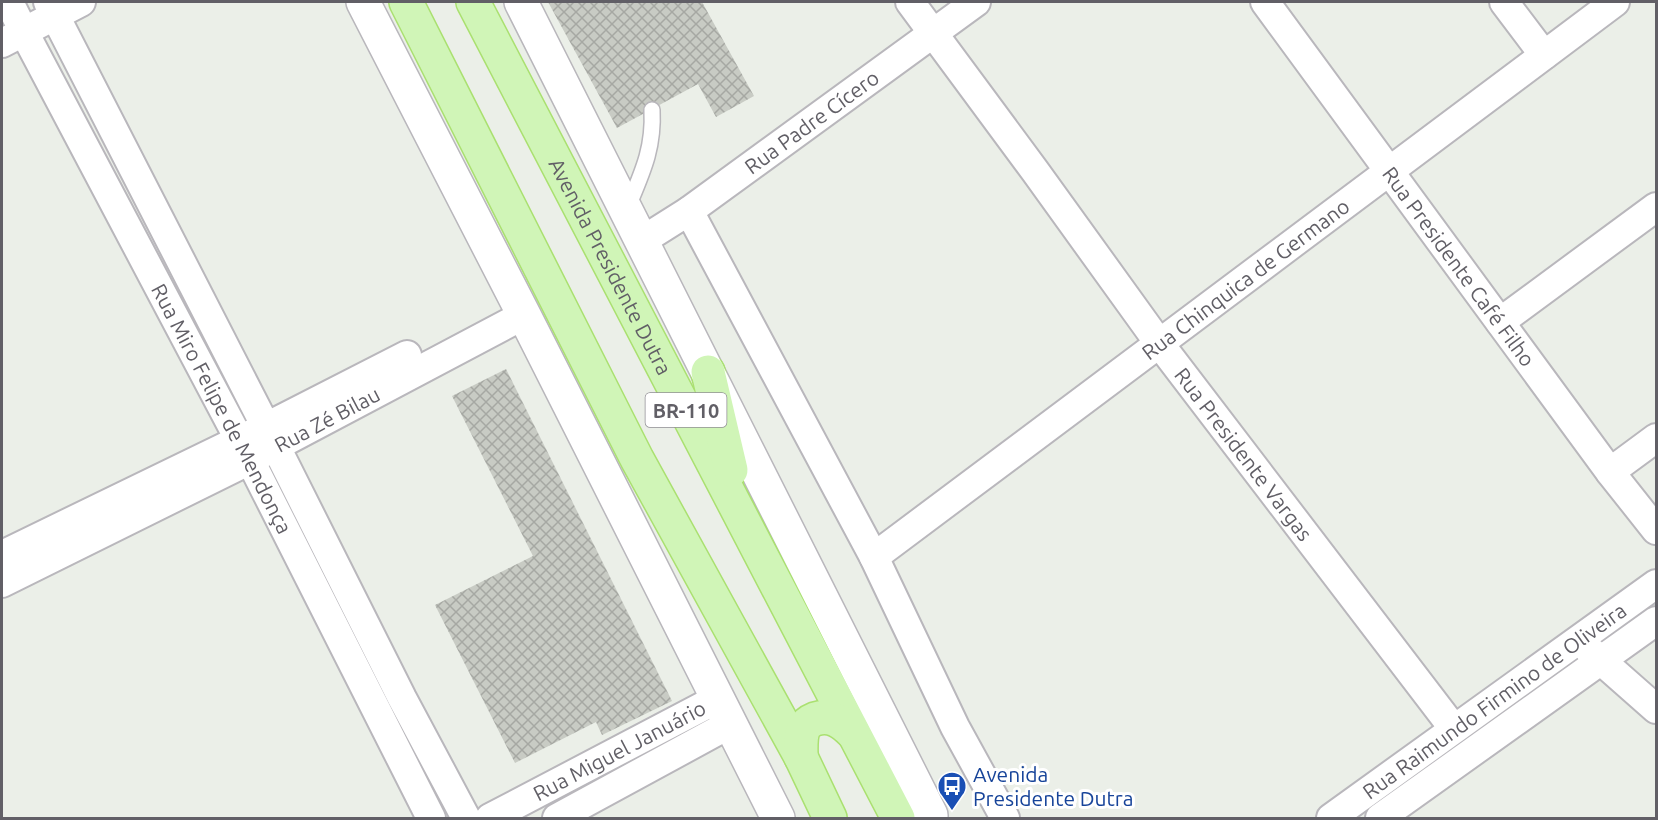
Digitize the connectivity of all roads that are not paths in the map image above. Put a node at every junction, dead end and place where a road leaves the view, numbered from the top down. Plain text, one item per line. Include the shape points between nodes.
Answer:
1 (9, 2) edge
2 (81, 2) edge
3 (363, 2) edge
4 (406, 2) edge
5 (473, 2) edge
6 (521, 2) edge
7 (910, 2) edge
8 (976, 2) edge
9 (1265, 2) edge
10 (1504, 2) edge
11 (1615, 2) edge
12 (2, 5) edge
13 (52, 8) edge
14 (933, 33) junction
15 (13, 38) edge
16 (1544, 55) junction
17 (652, 110) dead end
18 (1389, 171) junction
19 (1656, 207) edge
20 (627, 208) junction
21 (689, 211) junction
22 (643, 240) junction
23 (520, 307) junction
24 (1500, 322) junction
25 (1159, 343) junction
26 (708, 372) junction
27 (271, 437) junction
28 (1656, 438) edge
29 (244, 450) junction
30 (1610, 472) junction
31 (741, 516) junction
32 (1656, 530) edge
33 (2, 555) edge
34 (874, 557) junction
35 (2, 584) edge
36 (1656, 584) edge
37 (363, 621) junction
38 (1656, 621) edge
39 (338, 634) junction
40 (1578, 639) junction
41 (1601, 661) junction
42 (1656, 709) edge
43 (723, 712) junction
44 (1454, 729) junction
45 (853, 733) junction
46 (801, 757) junction
47 (431, 819) edge
48 (466, 819) edge
49 (490, 819) edge
50 (557, 819) edge
51 (778, 819) edge
52 (830, 819) edge
53 (898, 819) edge
54 (931, 819) edge
55 (1005, 819) edge
56 (1331, 819) edge
57 (1380, 819) edge

1 - 12 street
1 - 15 street, Rua Miro Felipe de Mendonça
2 - 13 street
3 - 23 street
4 - 46 main road, BR-110 via 637,459
5 - 31 main road, Avenida Presidente Dutra / BR-110
6 - 20 street, Avenida Presidente Dutra
7 - 14 street, Rua Presidente Vargas
8 - 14 street, Rua Padre Cícero
9 - 18 street, Rua Presidente Café Filho
10 - 16 street
11 - 16 street, Rua Chinquica de Germano
13 - 15 street
13 - 27 street, Rua Miro Felipe de Mendonça
14 - 21 street, Rua Padre Cícero
14 - 25 street, Rua Presidente Vargas
15 - 29 street, Rua Miro Felipe de Mendonça
16 - 18 street, Rua Chinquica de Germano
17 - 20 lane via 653,130 646,161
18 - 24 street, Rua Presidente Café Filho
18 - 25 street, Rua Chinquica de Germano
19 - 24 street
20 - 22 street, Avenida Presidente Dutra
21 - 22 street, Rua Padre Cícero
21 - 34 street
22 - 26 street, Avenida Presidente Dutra
23 - 27 street, Rua Zé Bilau
23 - 43 street
24 - 30 street, Rua Presidente Café Filho
25 - 34 street, Rua Chinquica de Germano
25 - 44 street, Rua Presidente Vargas
26 - 31 main road
26 - 54 street, Avenida Presidente Dutra
27 - 29 street, Rua Zé Bilau
27 - 37 street, Rua Miro Felipe de Mendonça
28 - 30 street
29 - 33 street, Rua Zé Bilau
29 - 35 street, Rua Zé Bilau
29 - 39 street, Rua Miro Felipe de Mendonça
30 - 32 street, Rua Presidente Café Filho
31 - 45 main road, Avenida Presidente Dutra / BR-110
34 - 55 street via 955,727
36 - 40 street, Rua Raimundo Firmino de Oliveira
37 - 39 street
37 - 48 street, Rua Miro Felipe de Mendonça
38 - 41 street, Rua Raimundo Firmino de Oliveira
39 - 47 street, Rua Miro Felipe de Mendonça
40 - 41 street
40 - 44 street, Rua Raimundo Firmino de Oliveira
41 - 42 street
41 - 57 street, Rua Raimundo Firmino de Oliveira
43 - 49 street, Rua Miguel Januário
43 - 50 street, Rua Miguel Januário
43 - 51 street
44 - 56 street, Rua Raimundo Firmino de Oliveira
45 - 46 main road via 831,718 811,720 804,727
45 - 53 main road, Avenida Presidente Dutra / BR-110
46 - 52 main road, BR-110

